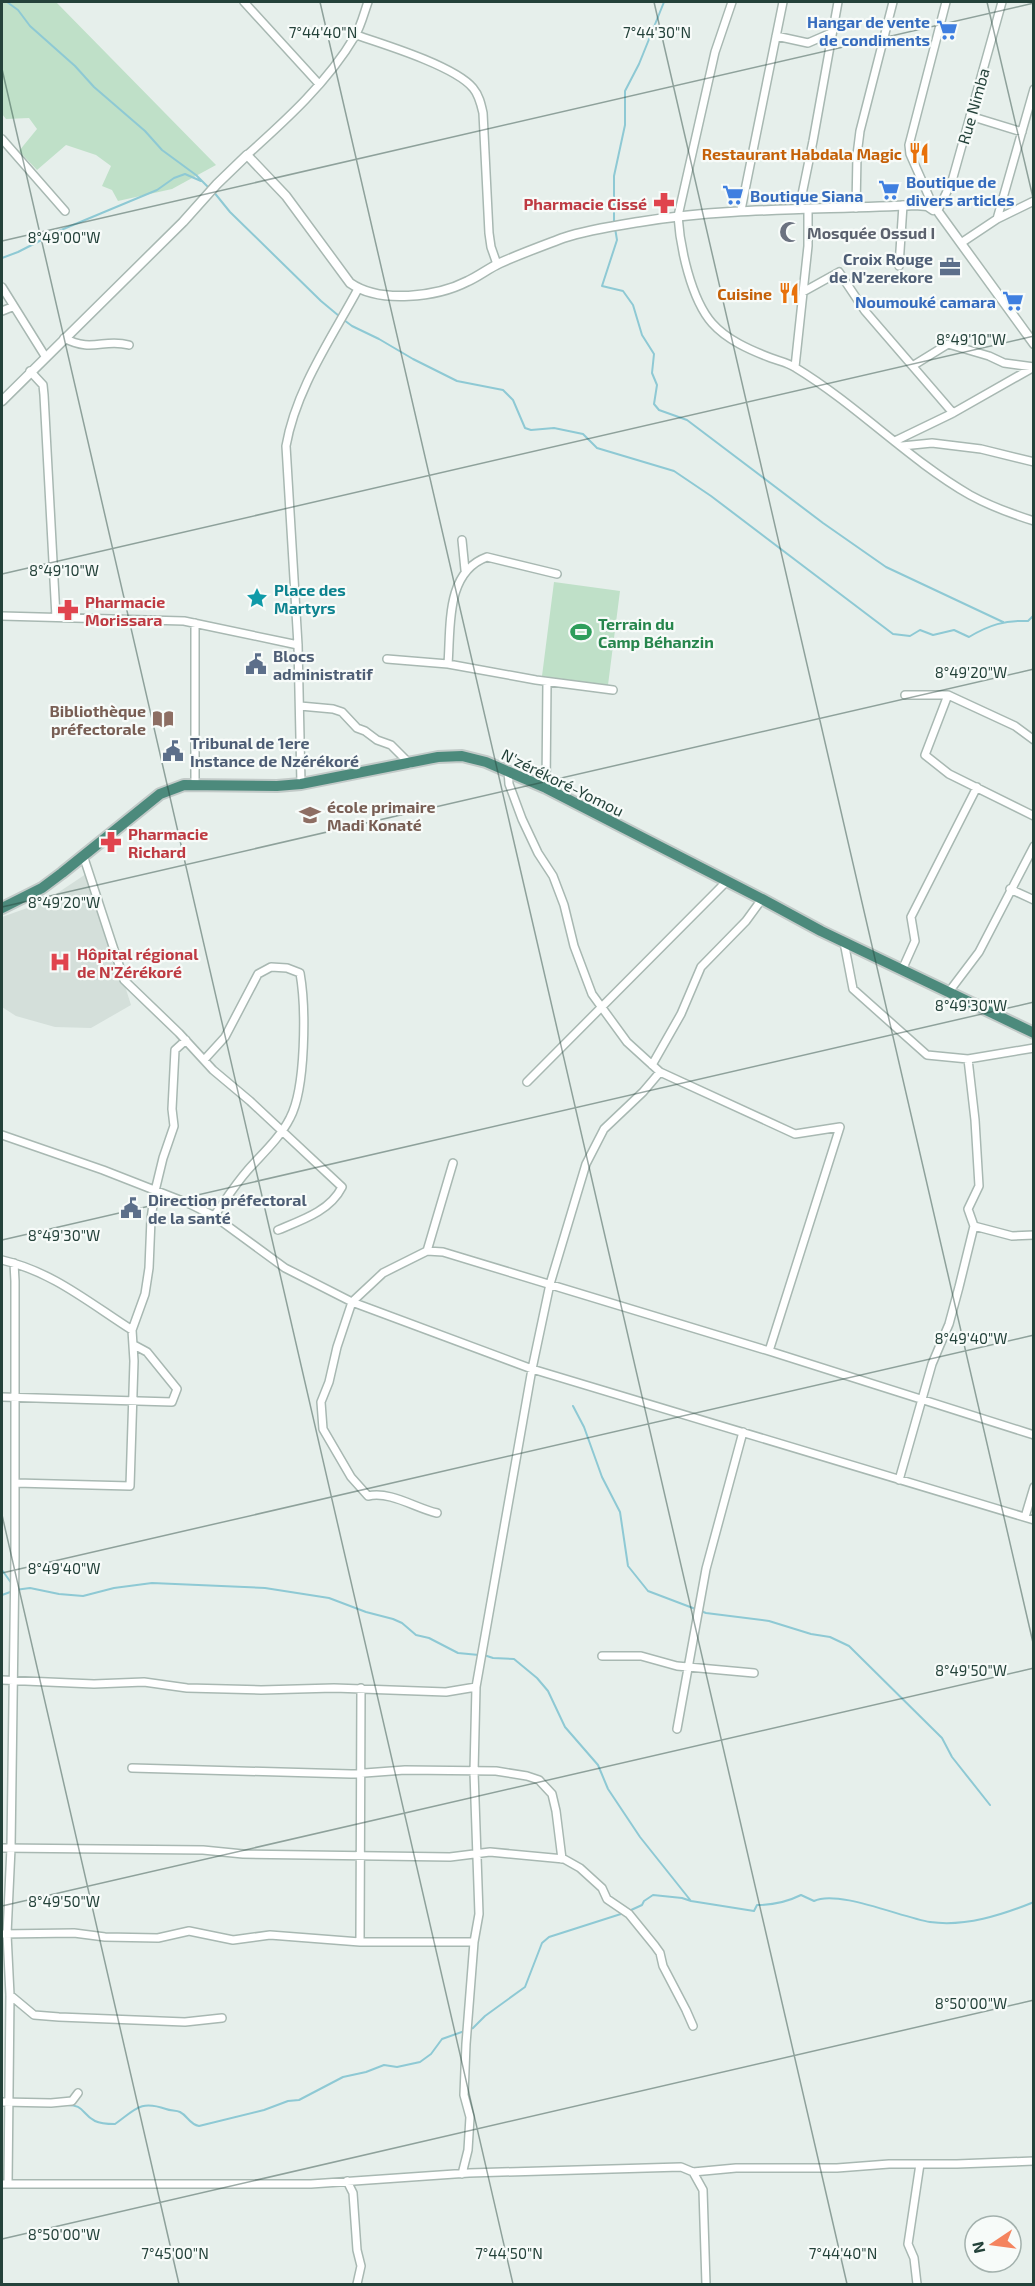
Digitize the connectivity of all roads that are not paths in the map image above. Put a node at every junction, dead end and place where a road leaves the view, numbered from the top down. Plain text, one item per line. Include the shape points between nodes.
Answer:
1 (244, 2) edge
2 (368, 2) edge
3 (732, 2) edge
4 (783, 2) edge
5 (838, 2) edge
6 (893, 2) edge
7 (946, 2) edge
8 (1002, 2) edge
9 (831, 33) junction
10 (356, 35) junction
11 (776, 36) junction
12 (319, 84) junction
13 (1034, 89) edge
14 (970, 116) junction
15 (1022, 132) junction
16 (2, 139) edge
17 (247, 156) junction
18 (1034, 201) edge
19 (903, 205) junction
20 (856, 208) junction
21 (803, 209) junction
22 (741, 210) junction
23 (936, 210) junction
24 (65, 211) dead end
25 (678, 216) junction
26 (997, 219) junction
27 (961, 243) junction
28 (497, 264) junction
29 (899, 266) dead end
30 (2, 288) edge
31 (358, 289) junction
32 (803, 292) junction
33 (12, 307) junction
34 (2, 311) edge
35 (1029, 330) edge
36 (63, 338) junction
37 (1034, 344) edge
38 (129, 345) dead end
39 (45, 356) junction
40 (914, 365) junction
41 (795, 367) junction
42 (1034, 367) edge
43 (30, 371) junction
44 (2, 400) edge
45 (954, 413) junction
46 (895, 441) junction
47 (902, 446) junction
48 (1034, 462) edge
49 (1034, 521) edge
50 (462, 540) dead end
51 (465, 570) junction
52 (557, 574) dead end
53 (2, 616) edge
54 (56, 617) junction
55 (195, 623) junction
56 (298, 645) junction
57 (387, 659) dead end
58 (448, 664) junction
59 (547, 682) junction
60 (614, 690) dead end
61 (905, 695) dead end
62 (948, 695) junction
63 (300, 706) junction
64 (1034, 740) edge
65 (410, 764) junction
66 (507, 770) junction
67 (301, 784) junction
68 (195, 785) junction
69 (977, 787) junction
70 (546, 788) junction
71 (1034, 816) edge
72 (1034, 846) edge
73 (83, 855) junction
74 (727, 881) junction
75 (1010, 889) junction
76 (762, 898) junction
77 (1034, 900) edge
78 (2, 908) edge
79 (844, 942) junction
80 (902, 970) junction
81 (948, 993) junction
82 (602, 1006) junction
83 (1034, 1033) edge
84 (186, 1040) junction
85 (1034, 1048) edge
86 (968, 1059) junction
87 (204, 1060) junction
88 (652, 1065) junction
89 (660, 1072) junction
90 (527, 1083) dead end
91 (281, 1132) junction
92 (2, 1135) edge
93 (453, 1163) dead end
94 (155, 1191) junction
95 (214, 1216) junction
96 (974, 1226) junction
97 (278, 1230) dead end
98 (1034, 1235) edge
99 (427, 1251) junction
100 (2, 1260) edge
101 (14, 1263) junction
102 (550, 1284) junction
103 (352, 1302) junction
104 (132, 1330) junction
105 (134, 1345) junction
106 (769, 1351) junction
107 (532, 1369) junction
108 (2, 1397) edge
109 (14, 1398) junction
110 (132, 1400) junction
111 (922, 1400) junction
112 (743, 1432) junction
113 (1034, 1435) edge
114 (898, 1480) junction
115 (16, 1483) junction
116 (1034, 1486) edge
117 (437, 1513) dead end
118 (1025, 1517) junction
119 (1034, 1520) edge
120 (602, 1656) dead end
121 (688, 1667) junction
122 (754, 1673) dead end
123 (13, 1679) junction
124 (2, 1680) edge
125 (476, 1687) junction
126 (361, 1688) junction
127 (676, 1729) dead end
128 (132, 1768) dead end
129 (474, 1772) junction
130 (361, 1774) junction
131 (2, 1848) edge
132 (11, 1848) junction
133 (478, 1854) junction
134 (360, 1856) junction
135 (562, 1858) junction
136 (4, 1934) edge
137 (360, 1942) junction
138 (474, 1942) junction
139 (10, 1995) junction
140 (222, 2018) dead end
141 (693, 2026) dead end
142 (78, 2093) dead end
143 (5, 2103) edge
144 (1034, 2161) edge
145 (920, 2164) junction
146 (693, 2172) junction
147 (462, 2174) junction
148 (347, 2181) junction
149 (5, 2184) edge
150 (357, 2284) edge
151 (706, 2284) edge
152 (917, 2284) edge

1 - 12 street
2 - 10 street
3 - 25 street via 715,52
4 - 11 street
5 - 9 street
6 - 20 street via 860,130
7 - 23 street via 909,145
8 - 14 street, Rue Nimba
9 - 11 street via 808,43
9 - 21 street
10 - 12 street
10 - 28 street via 448,71 466,80 479,96 489,233
11 - 22 street
12 - 17 street
13 - 15 street
14 - 15 street
14 - 23 street, Rue Nimba via 952,181
15 - 26 street
16 - 24 street
17 - 31 street via 286,196 343,275
17 - 36 street
18 - 26 street
19 - 20 street
19 - 23 street
19 - 29 street
20 - 21 street
21 - 22 street
21 - 32 street via 808,246
22 - 25 street
23 - 27 street
25 - 28 street via 566,237
25 - 41 street via 687,268 711,322 737,343
26 - 27 street
27 - 35 street
28 - 31 street via 468,282 428,294 386,296
30 - 33 street
31 - 56 street via 290,422 286,446
32 - 40 street via 839,272 865,311
32 - 41 street
33 - 34 street
33 - 39 street
35 - 37 street
36 - 38 street via 84,346 119,342
36 - 39 street
39 - 43 street
40 - 42 street via 948,344 1004,363
40 - 45 street
41 - 46 street
42 - 45 street
43 - 44 street
43 - 54 street via 43,385
45 - 46 street
46 - 47 street
47 - 48 street via 942,444
47 - 49 street via 972,496
50 - 51 street
51 - 52 street via 487,557
51 - 58 street via 453,601
53 - 54 street
54 - 55 street
55 - 56 street
55 - 68 street
56 - 63 street
57 - 58 street
58 - 59 street
59 - 60 street
59 - 70 street
61 - 62 street
62 - 64 street via 1015,726
62 - 69 street via 925,755 949,774
63 - 65 street via 342,712 357,728 391,745
63 - 67 street
65 - 66 highway, N'zérékoré-Yomou via 462,756
65 - 67 highway, N'zérékoré-Yomou
66 - 70 highway, N'zérékoré-Yomou
66 - 82 street via 522,819 553,876 592,994
67 - 68 highway, N'zérékoré-Yomou
68 - 73 highway, N'zérékoré-Yomou via 160,794
69 - 71 street
69 - 80 street via 911,917 915,941
70 - 74 highway, N'zérékoré-Yomou
72 - 75 street
73 - 78 highway, N'zérékoré-Yomou via 42,888
73 - 84 street via 124,980
74 - 76 highway, N'zérékoré-Yomou
74 - 82 street
75 - 77 street
75 - 81 street via 979,952
76 - 79 highway, N'zérékoré-Yomou
76 - 88 street via 746,921 701,967 681,1014
79 - 80 highway, N'zérékoré-Yomou
79 - 86 street via 853,989 927,1055
80 - 81 highway, N'zérékoré-Yomou
81 - 83 highway, N'zérékoré-Yomou
82 - 88 street via 627,1042
82 - 90 street
84 - 87 street
84 - 94 street via 175,1050 174,1126
85 - 86 street
86 - 96 street via 980,1185 968,1209
87 - 91 street
87 - 91 street via 225,1037 258,974 271,967 300,973 303,1021 299,1088 291,1117
88 - 89 street
89 - 102 street via 604,1129 586,1164
89 - 106 street via 795,1134 840,1127
91 - 95 street via 232,1188
91 - 97 street via 342,1187 318,1213
92 - 94 street
93 - 99 street
94 - 95 street
94 - 104 street via 146,1285
95 - 103 street via 285,1268
96 - 98 street via 1012,1236
96 - 111 street via 949,1324
99 - 102 street via 443,1252
99 - 103 street via 383,1273
100 - 101 street
101 - 104 street via 51,1276
101 - 109 street
102 - 106 street
102 - 107 street
103 - 107 street
103 - 117 street via 321,1402 322,1429 351,1477 368,1496 392,1497
104 - 105 street
105 - 110 street
105 - 110 street via 147,1352 177,1389 172,1402
106 - 111 street
107 - 112 street
107 - 125 street
108 - 109 street
109 - 110 street
109 - 115 street
110 - 115 street via 130,1486
111 - 113 street
111 - 114 street
112 - 114 street
112 - 121 street via 706,1569
114 - 118 street
115 - 123 street
116 - 118 street
118 - 119 street
120 - 121 street via 641,1656
121 - 122 street
121 - 127 street
123 - 124 street
123 - 126 street via 261,1690
123 - 132 street
125 - 126 street via 446,1692
125 - 129 street
126 - 130 street
128 - 130 street
129 - 130 street via 405,1770
129 - 133 street
129 - 135 street via 496,1771 539,1780 552,1794
130 - 134 street
131 - 132 street
132 - 134 street
132 - 136 street
133 - 134 street
133 - 135 street
133 - 138 street via 479,1914
134 - 137 street
135 - 141 street via 574,1863 602,1888 607,1899 629,1914 655,1946
136 - 137 street via 158,1938 189,1931 233,1940 270,1935
136 - 139 street
137 - 138 street
138 - 147 street via 464,2095 470,2116 469,2139
139 - 140 street via 34,2015 185,2022
139 - 143 street
142 - 143 street via 72,2101
143 - 149 street
144 - 145 street
145 - 146 street
145 - 152 street via 908,2244
146 - 147 street via 681,2167
146 - 151 street via 702,2190
147 - 148 street
148 - 149 street
148 - 150 street via 353,2193 361,2266

